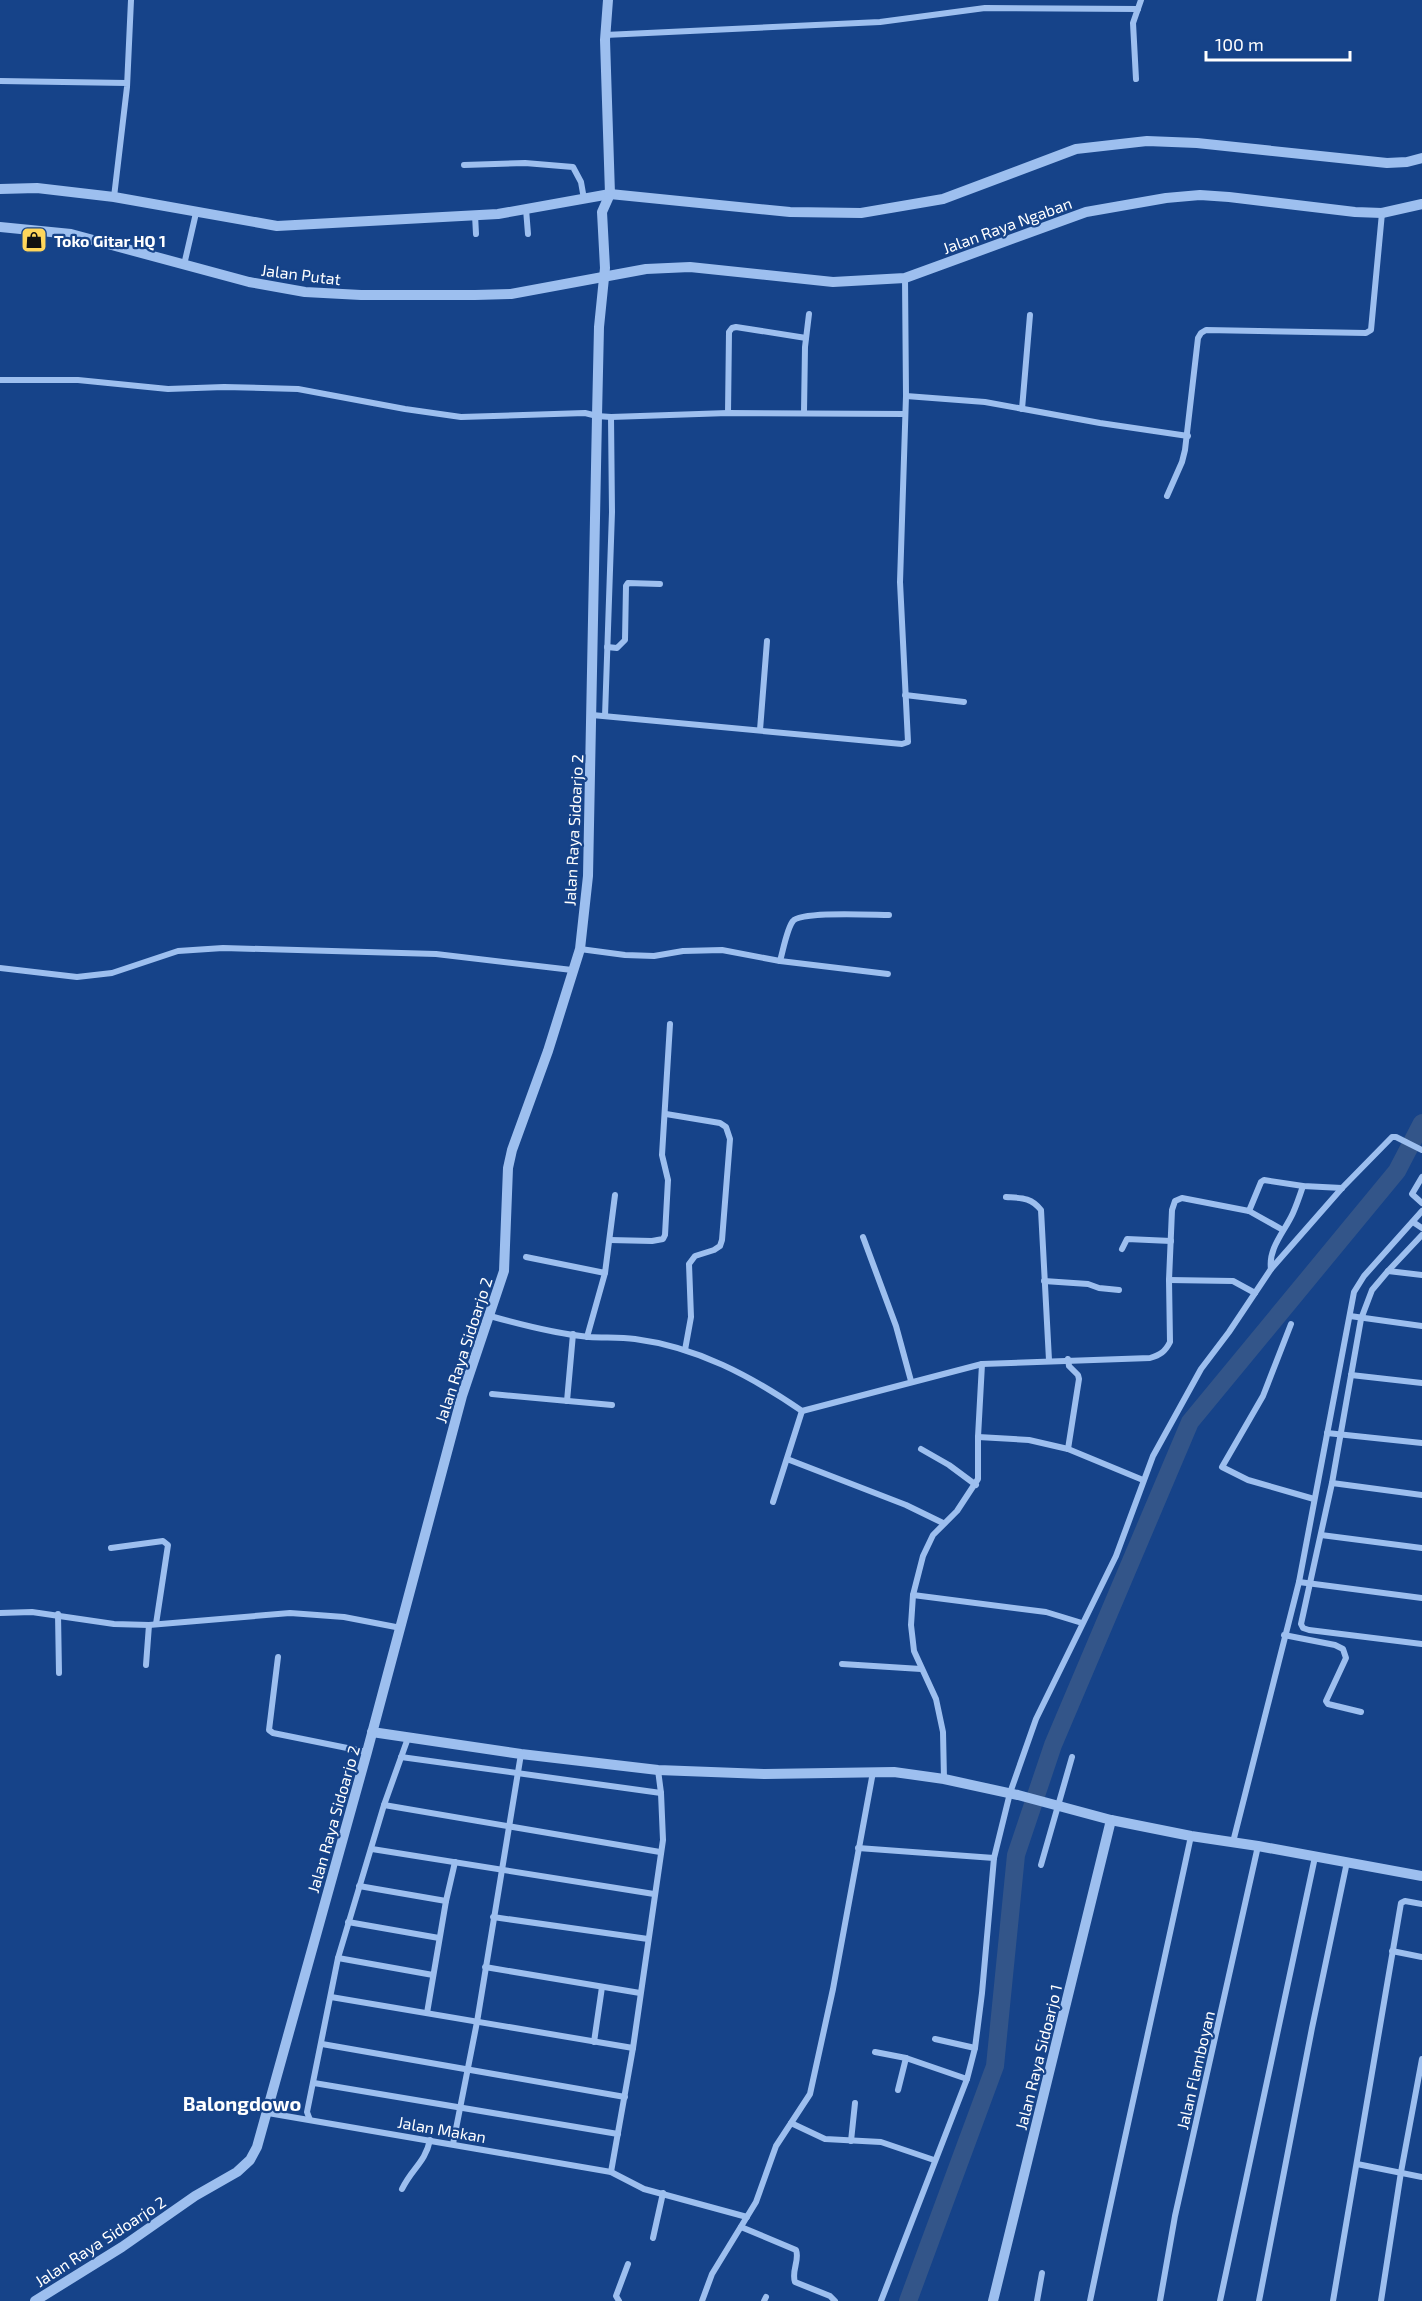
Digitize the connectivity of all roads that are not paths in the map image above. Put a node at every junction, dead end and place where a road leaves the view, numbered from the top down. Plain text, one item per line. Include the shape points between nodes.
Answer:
1 (131, 0) edge
2 (608, 0) edge
3 (1142, 0) edge
4 (1138, 9) junction
5 (605, 35) junction
6 (1136, 79) dead end
7 (0, 81) edge
8 (125, 82) junction
9 (1422, 158) edge
10 (464, 165) dead end
11 (0, 189) edge
12 (610, 194) junction
13 (114, 197) junction
14 (584, 199) junction
15 (1422, 204) edge
16 (526, 209) junction
17 (196, 213) junction
18 (1383, 213) junction
19 (475, 217) junction
20 (0, 226) edge
21 (528, 228) dead end
22 (476, 232) dead end
23 (184, 263) junction
24 (604, 267) junction
25 (905, 278) junction
26 (809, 314) dead end
27 (1030, 315) dead end
28 (806, 338) junction
29 (0, 380) edge
30 (906, 396) junction
31 (1022, 409) junction
32 (804, 412) junction
33 (728, 413) junction
34 (905, 414) junction
35 (599, 416) junction
36 (610, 417) junction
37 (1188, 436) junction
38 (1167, 496) dead end
39 (660, 584) dead end
40 (767, 641) dead end
41 (607, 647) junction
42 (905, 695) junction
43 (964, 702) dead end
44 (599, 715) junction
45 (760, 730) junction
46 (889, 915) dead end
47 (581, 949) junction
48 (780, 961) junction
49 (0, 968) edge
50 (572, 970) junction
51 (888, 974) dead end
52 (670, 1024) dead end
53 (666, 1114) junction
54 (1422, 1150) edge
55 (1422, 1177) edge
56 (1303, 1186) junction
57 (1342, 1188) junction
58 (615, 1195) dead end
59 (1006, 1197) dead end
60 (1422, 1203) edge
61 (1249, 1211) junction
62 (1422, 1211) edge
63 (1413, 1222) junction
64 (1422, 1228) edge
65 (1283, 1230) junction
66 (1422, 1235) edge
67 (864, 1237) dead end
68 (610, 1240) junction
69 (1171, 1241) junction
70 (1122, 1249) dead end
71 (526, 1257) dead end
72 (1271, 1269) junction
73 (1388, 1271) junction
74 (605, 1273) junction
75 (1422, 1275) edge
76 (1169, 1280) junction
77 (1044, 1281) junction
78 (1119, 1290) dead end
79 (1255, 1293) junction
80 (1350, 1316) junction
81 (493, 1317) junction
82 (1361, 1318) junction
83 (1291, 1324) dead end
84 (1422, 1326) edge
85 (573, 1334) junction
86 (587, 1337) junction
87 (685, 1350) junction
88 (1068, 1359) junction
89 (1049, 1360) junction
90 (982, 1364) junction
91 (1352, 1376) junction
92 (911, 1381) junction
93 (1422, 1383) edge
94 (492, 1394) dead end
95 (567, 1401) junction
96 (612, 1405) dead end
97 (802, 1411) junction
98 (1327, 1433) junction
99 (1342, 1433) junction
100 (978, 1437) junction
101 (1422, 1443) edge
102 (921, 1449) dead end
103 (1068, 1449) junction
104 (787, 1459) junction
105 (1143, 1480) junction
106 (977, 1482) junction
107 (1332, 1483) junction
108 (1422, 1495) edge
109 (1314, 1499) junction
110 (773, 1502) dead end
111 (943, 1523) junction
112 (1321, 1535) junction
113 (111, 1548) dead end
114 (1422, 1548) edge
115 (1299, 1582) junction
116 (1310, 1584) junction
117 (913, 1595) junction
118 (1422, 1598) edge
119 (0, 1613) edge
120 (58, 1614) junction
121 (1082, 1623) junction
122 (153, 1624) junction
123 (400, 1628) junction
124 (1284, 1635) junction
125 (1422, 1644) edge
126 (278, 1657) dead end
127 (842, 1664) dead end
128 (146, 1665) dead end
129 (921, 1669) junction
130 (59, 1673) dead end
131 (1361, 1712) dead end
132 (375, 1733) junction
133 (408, 1738) junction
134 (368, 1752) junction
135 (521, 1754) junction
136 (401, 1757) junction
137 (1072, 1757) dead end
138 (657, 1770) junction
139 (873, 1772) junction
140 (518, 1773) junction
141 (944, 1779) junction
142 (661, 1793) junction
143 (1014, 1794) junction
144 (384, 1805) junction
145 (1056, 1805) junction
146 (1111, 1820) junction
147 (508, 1826) junction
148 (1191, 1836) junction
149 (1233, 1842) junction
150 (1258, 1846) junction
151 (858, 1848) junction
152 (372, 1849) junction
153 (660, 1852) junction
154 (1315, 1857) junction
155 (994, 1858) junction
156 (455, 1862) junction
157 (1347, 1862) junction
158 (1041, 1865) dead end
159 (500, 1869) junction
160 (1422, 1876) edge
161 (359, 1886) junction
162 (654, 1894) junction
163 (446, 1901) junction
164 (1422, 1904) edge
165 (493, 1917) junction
166 (348, 1922) junction
167 (439, 1938) junction
168 (648, 1940) junction
169 (1392, 1951) junction
170 (1422, 1956) edge
171 (338, 1958) junction
172 (485, 1967) junction
173 (434, 1974) junction
174 (602, 1987) junction
175 (640, 1993) junction
176 (331, 1997) junction
177 (427, 2013) junction
178 (477, 2022) junction
179 (935, 2039) dead end
180 (594, 2042) junction
181 (321, 2044) junction
182 (633, 2048) junction
183 (975, 2048) junction
184 (875, 2052) dead end
185 (906, 2058) junction
186 (1422, 2059) edge
187 (467, 2069) junction
188 (967, 2079) junction
189 (314, 2083) junction
190 (898, 2090) dead end
191 (625, 2097) junction
192 (855, 2103) dead end
193 (460, 2107) junction
194 (271, 2114) junction
195 (310, 2120) junction
196 (790, 2123) junction
197 (618, 2133) junction
198 (430, 2140) junction
199 (851, 2140) junction
200 (453, 2144) junction
201 (934, 2160) junction
202 (1357, 2164) junction
203 (611, 2172) junction
204 (1401, 2172) junction
205 (1422, 2177) edge
206 (402, 2189) dead end
207 (663, 2193) junction
208 (747, 2217) junction
209 (741, 2227) junction
210 (653, 2238) dead end
211 (628, 2264) dead end
212 (1042, 2273) dead end
213 (35, 2301) edge
214 (619, 2301) edge
215 (702, 2301) edge
216 (835, 2301) edge
217 (881, 2301) edge
218 (993, 2301) edge
219 (1037, 2301) edge
220 (1090, 2301) edge
221 (1160, 2301) edge
222 (1220, 2301) edge
223 (1259, 2301) edge
224 (1332, 2301) edge
225 (1381, 2301) edge

1 - 8 street
2 - 5 street, Jalan Raya Sidoarjo 2
3 - 4 street
4 - 5 street via 985,8 880,22
4 - 6 street via 1133,23
5 - 12 street, Jalan Raya Sidoarjo 2
7 - 8 street
8 - 13 street
9 - 12 street via 1387,163 1197,143 1133,142 1076,149 943,199 861,213 790,212
10 - 14 street via 525,163 573,167
11 - 13 street via 37,188
12 - 14 street
12 - 24 street, Jalan Raya Sidoarjo 2 via 602,212
13 - 17 street
14 - 16 street
15 - 18 street, Jalan Raya Ngaban
16 - 19 street
16 - 21 street
17 - 19 street via 277,226
17 - 23 street
18 - 25 street, Jalan Raya Ngaban via 1220,196 1153,199 1086,212
18 - 37 street via 1371,330 1206,330 1201,333
19 - 22 street
20 - 23 street, Jalan Putat via 71,234
23 - 24 street, Jalan Putat via 305,292 361,295 512,294
24 - 25 street, Jalan Raya Ngaban via 690,267 833,282
24 - 35 street, Jalan Raya Sidoarjo 2
25 - 30 street
26 - 28 street
27 - 31 street
28 - 32 street
28 - 33 street via 736,327 730,330
29 - 35 street via 78,380 168,389 298,389 461,417 585,413
30 - 31 street
30 - 34 street
31 - 37 street
32 - 33 street
32 - 34 street
33 - 36 street
34 - 42 street via 900,582
35 - 36 street
35 - 44 street, Jalan Raya Sidoarjo 2
36 - 41 street via 612,512
37 - 38 street
39 - 41 street via 626,586 625,640 617,648
40 - 45 street
41 - 44 street
42 - 43 street
42 - 45 street via 909,736 905,743
44 - 45 street
44 - 47 street, Jalan Raya Sidoarjo 2
46 - 48 street via 798,917 791,923
47 - 48 street via 654,956 722,950
47 - 50 street, Jalan Raya Sidoarjo 2
48 - 51 street
49 - 50 street via 76,977 112,973 178,951 223,948 436,954
50 - 81 street, Jalan Raya Sidoarjo 2 via 512,1150 504,1271
52 - 53 street
53 - 68 street via 662,1155 668,1180 665,1235 652,1241
53 - 87 street via 720,1123 730,1139 722,1240 720,1246 695,1256 689,1264 691,1317
54 - 57 street via 1396,1137 1390,1138
55 - 60 street via 1412,1194
56 - 57 street
56 - 61 street via 1262,1180
56 - 65 street
57 - 72 street
58 - 68 street
59 - 77 street via 1029,1199 1041,1210
61 - 65 street
61 - 69 street via 1180,1198 1173,1206
62 - 63 street
63 - 64 street
63 - 80 street via 1357,1286
65 - 72 street via 1272,1254
66 - 73 street
67 - 92 street
68 - 74 street
69 - 70 street via 1127,1239
69 - 76 street
71 - 74 street
72 - 79 street
73 - 75 street
73 - 82 street via 1370,1294
74 - 86 street
76 - 79 street via 1233,1281
76 - 88 street via 1170,1342 1159,1356
77 - 78 street
77 - 89 street
79 - 105 street via 1201,1369
80 - 82 street
80 - 98 street
81 - 85 street
81 - 123 street, Jalan Raya Sidoarjo 2 via 462,1396
82 - 84 street
82 - 91 street
83 - 109 street via 1263,1396 1222,1467 1248,1480
85 - 86 street
85 - 95 street
86 - 87 street via 635,1339
87 - 97 street via 756,1380
88 - 89 street
88 - 103 street via 1079,1379
89 - 90 street
90 - 92 street
90 - 100 street
91 - 93 street
91 - 99 street
92 - 97 street
94 - 95 street
95 - 96 street
97 - 104 street
98 - 99 street
98 - 109 street
99 - 101 street
99 - 107 street
100 - 103 street via 1029,1440
100 - 106 street
102 - 106 street
103 - 105 street
104 - 110 street
104 - 111 street
105 - 121 street via 1116,1556
106 - 111 street via 957,1511
107 - 108 street
107 - 112 street
109 - 115 street
111 - 117 street via 923,1556
112 - 114 street
112 - 116 street
113 - 122 street via 163,1541 168,1545
115 - 116 street
115 - 124 street
116 - 118 street
116 - 125 street via 1301,1620 1303,1628
117 - 121 street via 1046,1612
117 - 129 street via 911,1625
119 - 120 street
120 - 122 street via 114,1624
120 - 130 street
121 - 143 street via 1036,1719
122 - 123 street via 290,1613 344,1617
122 - 128 street
123 - 132 street, Jalan Raya Sidoarjo 2
124 - 131 street via 1343,1649 1346,1658 1326,1701
124 - 149 street
126 - 134 street via 269,1730
127 - 129 street
129 - 141 street via 936,1700 944,1732
132 - 133 street
132 - 134 street, Jalan Raya Sidoarjo 2
133 - 135 street
133 - 136 street
134 - 194 street, Jalan Raya Sidoarjo 2 via 304,1976
135 - 138 street
135 - 140 street
136 - 140 street
136 - 144 street
137 - 145 street
138 - 139 street
138 - 142 street
139 - 141 street
139 - 151 street
140 - 142 street
140 - 147 street
141 - 143 street
142 - 153 street
143 - 145 street
143 - 155 street
144 - 147 street
144 - 152 street
145 - 146 street
145 - 158 street
146 - 148 street
146 - 218 street, Jalan Raya Sidoarjo 1
147 - 153 street
147 - 159 street
148 - 149 street
148 - 220 street
149 - 150 street
150 - 154 street
150 - 221 street, Jalan Flamboyan via 1175,2216
151 - 155 street
151 - 196 street via 810,2094
152 - 156 street
152 - 161 street
153 - 162 street
154 - 157 street
154 - 222 street
155 - 183 street
156 - 159 street
156 - 163 street
157 - 160 street
157 - 223 street
159 - 162 street
159 - 165 street
161 - 163 street
161 - 166 street
162 - 168 street
163 - 167 street
164 - 169 street via 1402,1902
165 - 168 street
165 - 172 street
166 - 167 street
166 - 171 street
167 - 173 street
168 - 175 street
169 - 170 street
169 - 202 street
171 - 173 street
171 - 176 street
172 - 174 street
172 - 178 street
173 - 177 street
174 - 175 street
174 - 180 street
175 - 182 street
176 - 177 street
176 - 181 street
177 - 178 street
178 - 180 street
178 - 187 street
179 - 183 street
180 - 182 street
181 - 187 street
181 - 189 street
182 - 191 street
183 - 188 street
184 - 185 street
185 - 188 street
185 - 190 street
186 - 204 street
187 - 191 street
187 - 193 street
188 - 201 street
189 - 193 street
189 - 195 street via 307,2112
191 - 197 street
192 - 199 street
193 - 197 street
193 - 200 street
194 - 195 street, Jalan Makan
194 - 213 street, Jalan Raya Sidoarjo 2 via 250,2160 237,2172
195 - 198 street, Jalan Makan
196 - 199 street via 825,2139
196 - 208 street via 776,2146
197 - 203 street
198 - 200 street, Jalan Makan
198 - 206 street via 428,2152
199 - 201 street via 881,2142
200 - 203 street, Jalan Makan
201 - 217 street
202 - 204 street
202 - 224 street
203 - 207 street, Jalan Makan via 640,2188
204 - 205 street
204 - 225 street
207 - 208 street, Jalan Makan
207 - 210 street
208 - 209 street
209 - 215 street via 712,2274
209 - 216 street via 796,2250 795,2282
211 - 214 street via 616,2296
212 - 219 street

